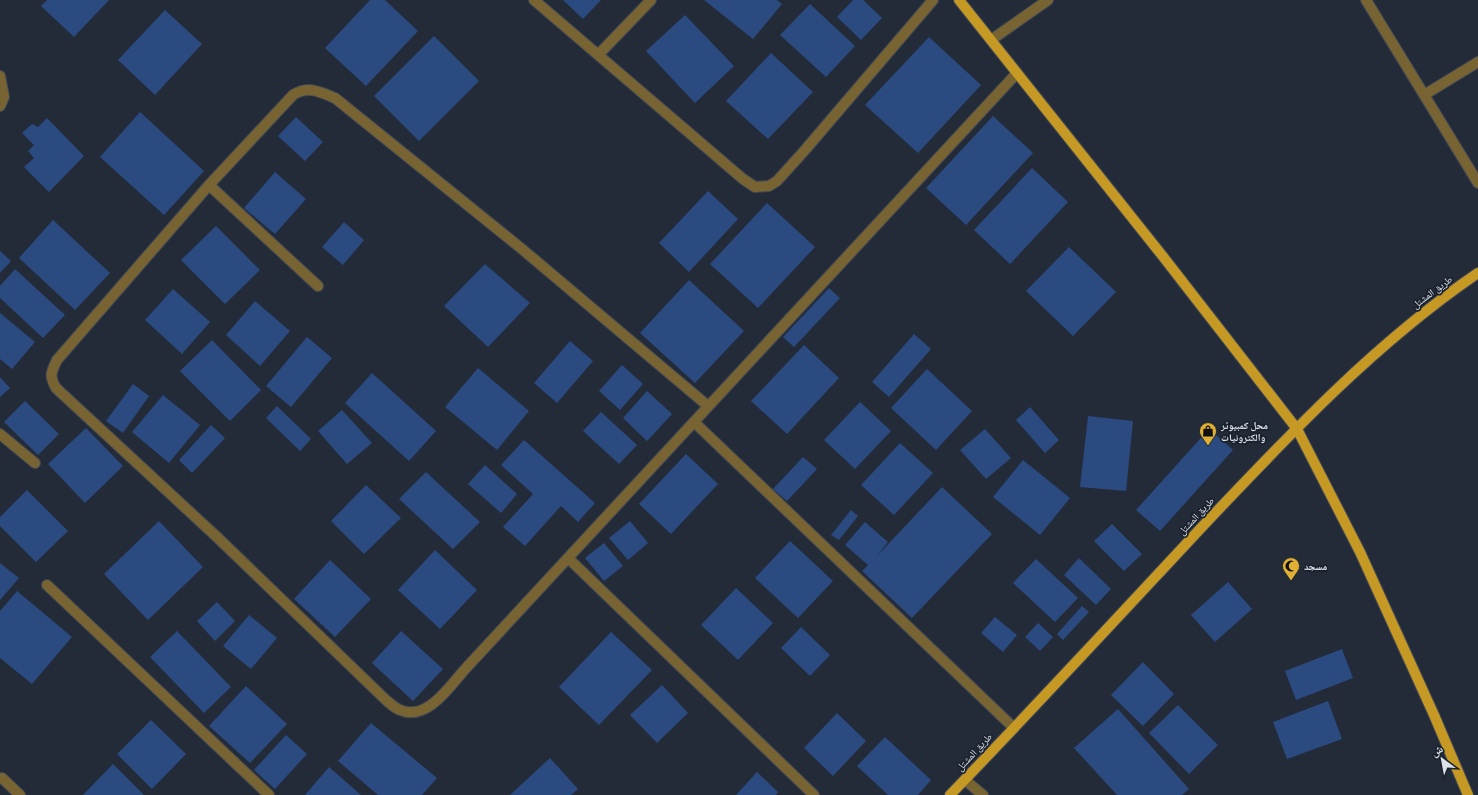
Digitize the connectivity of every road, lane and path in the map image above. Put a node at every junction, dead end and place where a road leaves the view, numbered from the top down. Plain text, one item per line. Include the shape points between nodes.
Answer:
1 (534, 0) edge
2 (651, 0) edge
3 (933, 0) edge
4 (959, 0) edge
5 (1048, 0) edge
6 (1366, 0) edge
7 (991, 40) junction
8 (598, 55) junction
9 (1478, 62) edge
10 (1017, 73) junction
11 (0, 76) edge
12 (1424, 95) junction
13 (0, 106) edge
14 (1478, 183) edge
15 (209, 185) junction
16 (1478, 273) edge
17 (318, 286) dead end
18 (708, 406) junction
19 (694, 422) junction
20 (1297, 429) junction
21 (0, 434) edge
22 (35, 463) dead end
23 (568, 558) junction
24 (47, 585) dead end
25 (1014, 728) junction
26 (2, 778) dead end
27 (965, 780) junction
28 (20, 795) edge
29 (269, 795) edge
30 (814, 795) edge
31 (950, 795) edge
32 (983, 795) edge
33 (1468, 795) edge

1 - 8 street
2 - 8 street
3 - 8 street via 806,150 769,186 755,187 743,179
4 - 7 main road
5 - 7 street
6 - 12 street
7 - 10 main road
9 - 12 street
10 - 18 street
10 - 20 main road
11 - 13 street via 4,97
12 - 14 street
15 - 17 street
15 - 18 street via 293,95 300,90 312,89 322,92 335,98 516,244
15 - 23 street via 57,360 51,379 56,388 218,538 387,701 400,710 424,710 434,702
16 - 20 main road, طريق المشتل via 1417,318
18 - 19 street
19 - 23 street
19 - 25 street
20 - 25 main road, طريق المشتل
20 - 33 main road via 1360,552
21 - 22 street
23 - 30 street
24 - 29 street
25 - 27 main road, طريق المشتل
26 - 28 street
27 - 31 main road, طريق المشتل
27 - 32 street

